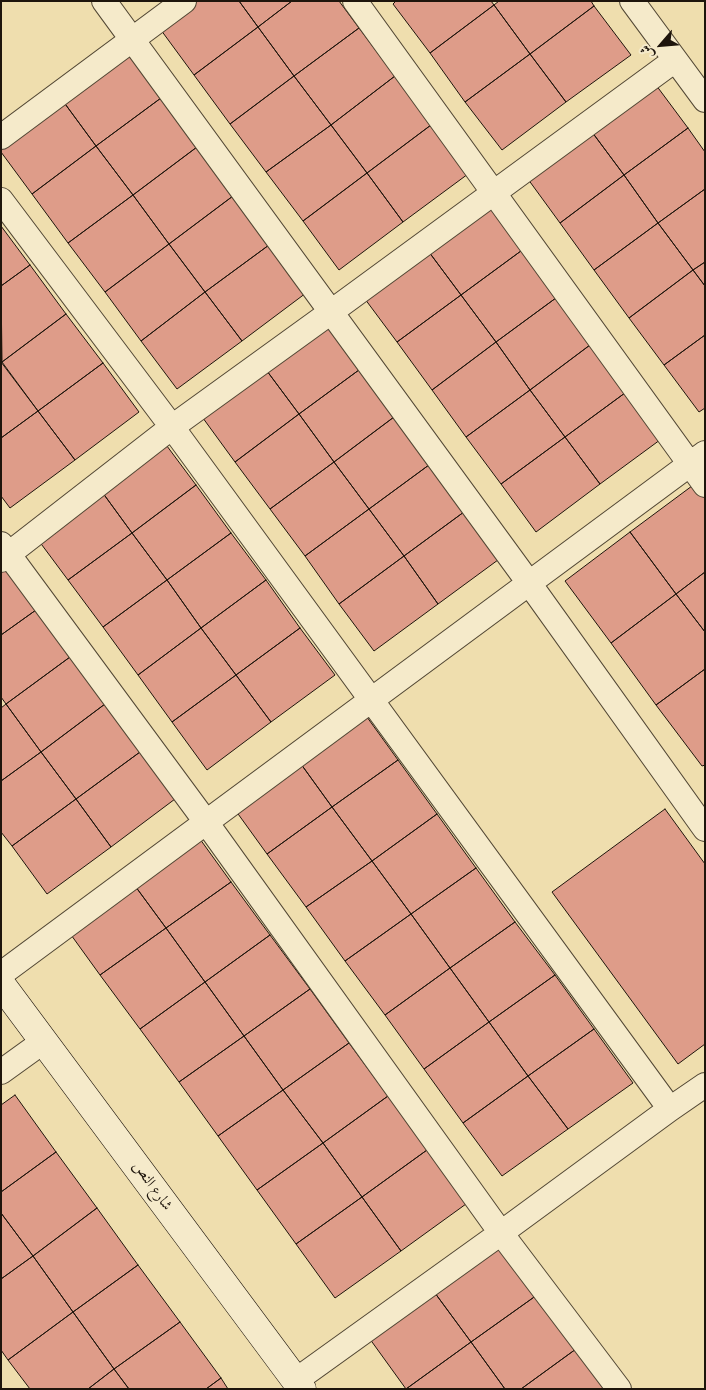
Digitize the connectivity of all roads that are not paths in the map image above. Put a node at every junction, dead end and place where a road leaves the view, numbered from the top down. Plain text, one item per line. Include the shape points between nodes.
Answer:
1 (104, 1) edge
2 (184, 1) edge
3 (355, 1) edge
4 (632, 1) edge
5 (134, 40) junction
6 (675, 60) junction
7 (705, 100) edge
8 (1, 138) edge
9 (493, 194) junction
10 (1, 200) edge
11 (332, 312) junction
12 (172, 427) junction
13 (697, 459) edge
14 (705, 485) edge
15 (4, 552) edge
16 (529, 583) junction
17 (371, 700) junction
18 (206, 822) junction
19 (705, 829) edge
20 (1, 974) edge
21 (1, 984) edge
22 (44, 1041) junction
23 (1, 1072) edge
24 (705, 1085) edge
25 (670, 1109) junction
26 (501, 1233) junction
27 (298, 1385) edge
28 (619, 1389) edge

1 - 5 street
2 - 5 street
3 - 9 street
4 - 6 street
5 - 8 street
5 - 11 street
6 - 7 street
6 - 9 street
9 - 11 street
9 - 13 street
10 - 12 street
11 - 12 street
11 - 16 street
12 - 15 street
12 - 17 street
13 - 14 street
13 - 16 street
15 - 18 street
16 - 17 street
16 - 19 street
17 - 18 street
17 - 25 street
18 - 20 street
18 - 26 street
21 - 22 street, شارع النص
22 - 23 street
22 - 27 street, شارع النص
24 - 25 street
25 - 26 street
26 - 27 street
26 - 28 street

